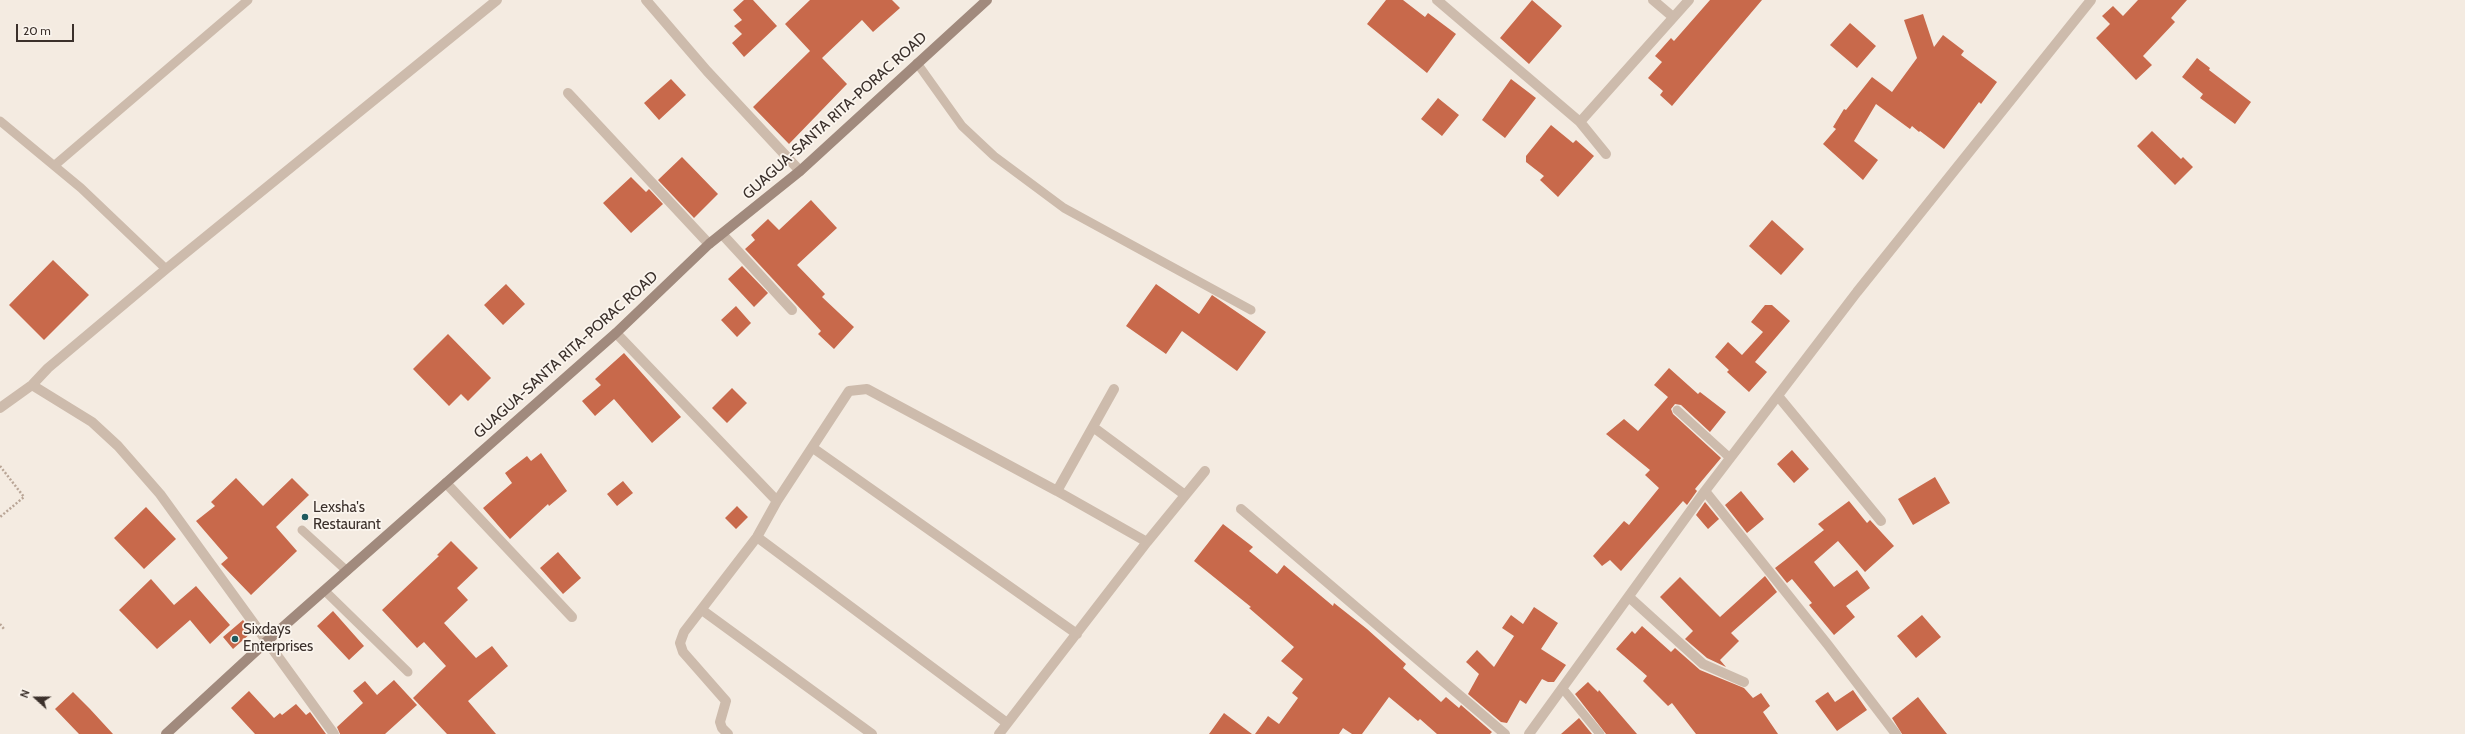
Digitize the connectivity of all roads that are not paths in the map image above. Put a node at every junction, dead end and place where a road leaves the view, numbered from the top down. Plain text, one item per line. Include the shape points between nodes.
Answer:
1 (248, 0) edge
2 (497, 0) edge
3 (646, 0) edge
4 (988, 0) edge
5 (1437, 0) edge
6 (1653, 0) edge
7 (1689, 0) edge
8 (2091, 0) edge
9 (1673, 17) junction
10 (917, 63) junction
11 (568, 93) dead end
12 (0, 121) edge
13 (1580, 122) junction
14 (1606, 154) dead end
15 (55, 165) junction
16 (800, 171) junction
17 (722, 234) junction
18 (709, 244) junction
19 (166, 269) junction
20 (792, 310) dead end
21 (1251, 310) dead end
22 (616, 333) junction
23 (32, 385) junction
24 (1114, 389) dead end
25 (1778, 396) junction
26 (0, 408) edge
27 (1677, 410) dead end
28 (1093, 427) junction
29 (813, 448) junction
30 (1730, 458) junction
31 (1205, 471) dead end
32 (446, 483) junction
33 (1057, 490) junction
34 (1705, 491) junction
35 (1185, 495) junction
36 (777, 501) junction
37 (1241, 509) dead end
38 (1881, 521) dead end
39 (302, 530) dead end
40 (757, 537) junction
41 (1147, 542) junction
42 (347, 571) junction
43 (325, 591) junction
44 (1629, 597) junction
45 (702, 610) junction
46 (572, 617) dead end
47 (1077, 634) junction
48 (267, 641) junction
49 (408, 672) dead end
50 (1744, 682) dead end
51 (1563, 689) junction
52 (1007, 723) junction
53 (166, 734) edge
54 (334, 734) edge
55 (728, 734) edge
56 (872, 734) edge
57 (999, 734) edge
58 (1505, 734) edge
59 (1529, 734) edge
60 (1600, 734) edge
61 (1896, 734) edge

1 - 15 lane
2 - 19 street
3 - 16 street via 707,71
4 - 10 main road, GUAGUA-SANTA RITA-PORAC ROAD
5 - 13 street
6 - 9 street
7 - 9 street
8 - 25 street via 1857,292
9 - 13 street
10 - 16 main road, GUAGUA-SANTA RITA-PORAC ROAD
10 - 21 lane via 962,126 994,156 1064,208
11 - 18 street
12 - 15 lane
13 - 14 street
15 - 19 lane
16 - 17 main road, GUAGUA-SANTA RITA-PORAC ROAD
17 - 18 main road, GUAGUA-SANTA RITA-PORAC ROAD
17 - 20 street
18 - 22 main road, GUAGUA-SANTA RITA-PORAC ROAD
19 - 23 street via 48,368
22 - 32 main road, GUAGUA-SANTA RITA-PORAC ROAD
22 - 36 street
23 - 26 street
23 - 48 street via 92,422 118,446 160,494
24 - 28 street
25 - 30 street
25 - 38 street
27 - 30 lane
28 - 33 street
28 - 35 street
29 - 33 street via 849,391 866,389
29 - 36 street
29 - 47 street
30 - 34 street
31 - 35 street
32 - 42 main road, GUAGUA-SANTA RITA-PORAC ROAD
32 - 46 street
33 - 41 street
34 - 44 street
34 - 61 street
35 - 41 street
36 - 40 street
37 - 58 street
39 - 42 lane
40 - 45 street
40 - 52 street
41 - 47 street
42 - 43 main road, GUAGUA-SANTA RITA-PORAC ROAD
43 - 48 main road, GUAGUA-SANTA RITA-PORAC ROAD
43 - 49 lane
44 - 50 street via 1706,666 1735,676
44 - 51 street
45 - 55 street via 684,632 680,643 682,652 726,701 720,722
45 - 56 street
47 - 52 street
48 - 53 main road, GUAGUA-SANTA RITA-PORAC ROAD
48 - 54 street
51 - 59 street
51 - 60 lane
52 - 57 street

